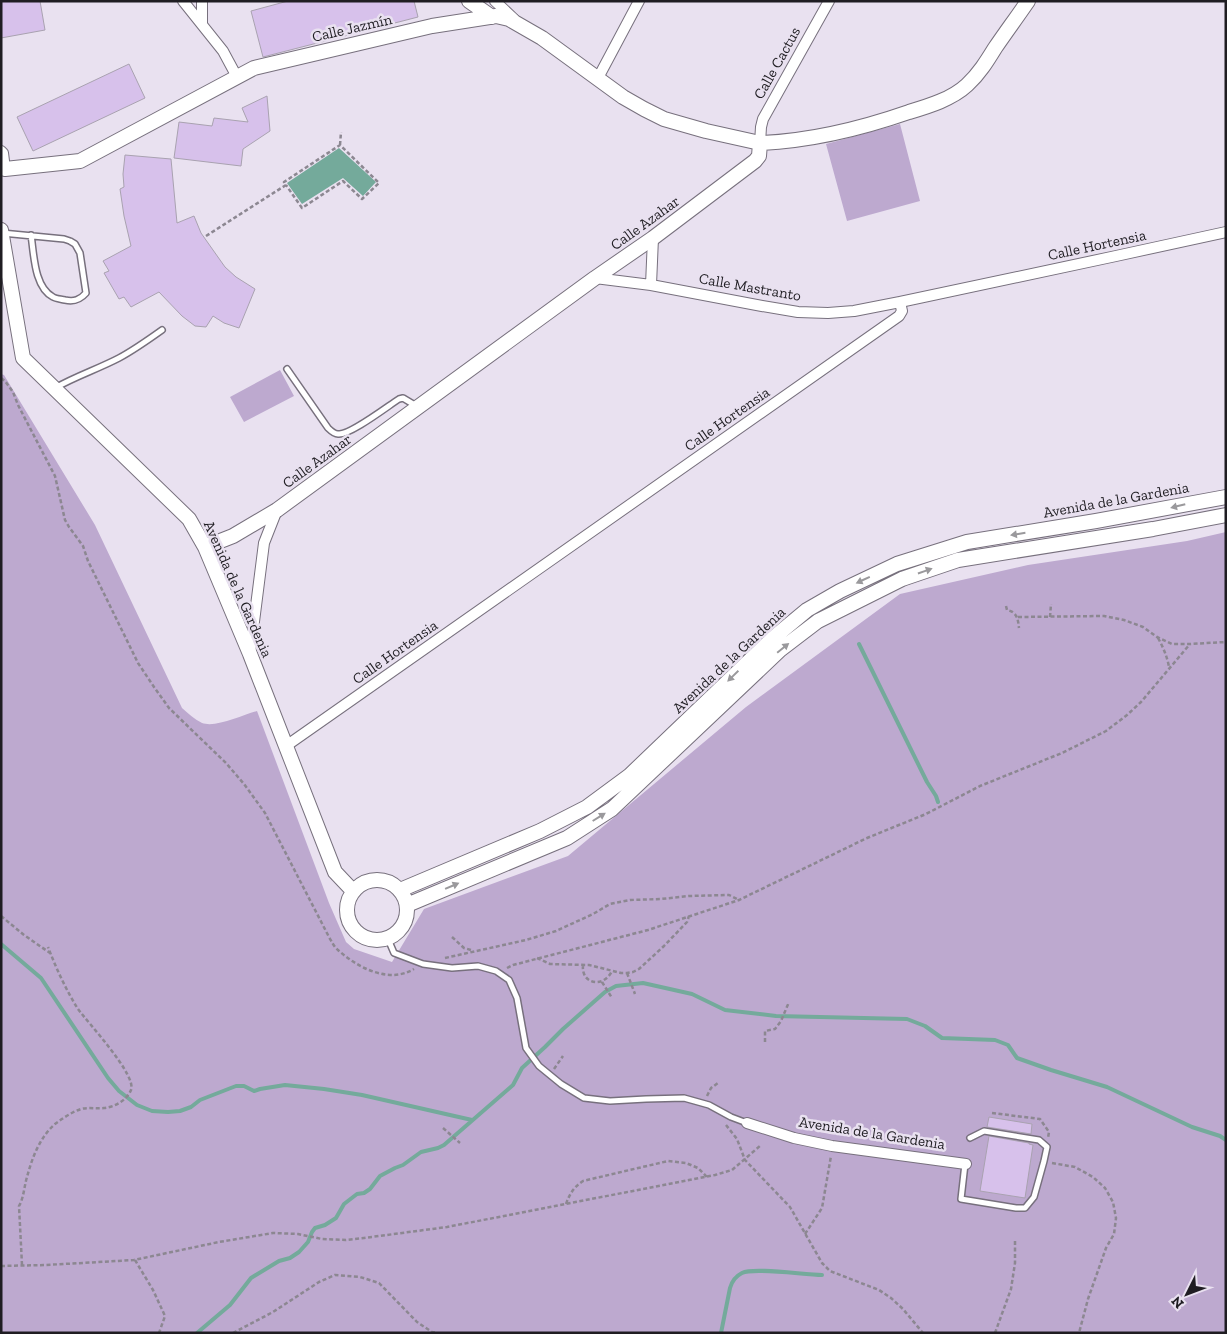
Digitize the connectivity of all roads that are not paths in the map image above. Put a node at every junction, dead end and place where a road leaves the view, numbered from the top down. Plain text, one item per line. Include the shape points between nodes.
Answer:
1 (183, 1) edge
2 (468, 1) edge
3 (495, 1) edge
4 (639, 1) edge
5 (829, 1) edge
6 (1028, 1) edge
7 (201, 2) edge
8 (492, 17) junction
9 (202, 24) junction
10 (520, 25) junction
11 (237, 77) junction
12 (598, 78) junction
13 (760, 143) junction
14 (1, 151) edge
15 (2, 171) edge
16 (1, 231) edge
17 (1226, 232) edge
18 (31, 235) junction
19 (653, 238) junction
20 (596, 278) junction
21 (651, 285) junction
22 (900, 302) junction
23 (162, 330) dead end
24 (287, 368) dead end
25 (55, 388) junction
26 (418, 408) junction
27 (1226, 497) edge
28 (277, 510) junction
29 (1156, 511) junction
30 (1226, 515) edge
31 (1160, 528) junction
32 (205, 547) junction
33 (250, 654) junction
34 (286, 746) junction
35 (400, 890) junction
36 (353, 891) junction
37 (407, 904) junction
38 (388, 939) junction
39 (747, 1123) joint
40 (970, 1138) dead end
41 (966, 1164) joint

1 - 9 street
2 - 8 street
3 - 10 street
4 - 12 street
5 - 13 street, Calle Cactus via 763,119
6 - 13 street via 980,70 952,96 839,133
7 - 9 street
8 - 10 street, Calle Jazmín via 506,18
8 - 11 street, Calle Jazmín via 432,26 254,68
9 - 11 street via 223,51
10 - 12 street, Calle Jazmín
11 - 15 street, Calle Jazmín via 80,161
12 - 13 street, Calle Jazmín via 634,104 664,119
13 - 19 street, Calle Azahar via 756,161
14 - 15 street
16 - 18 lane
16 - 25 street, Avenida de la Gardenia via 23,358
17 - 22 street, Calle Hortensia
18 - 18 lane via 70,240 78,248 86,292 82,297 68,301 54,298 45,291 39,281
19 - 20 street, Calle Azahar
19 - 21 street
20 - 21 street, Calle Mastranto
20 - 26 street, Calle Azahar
21 - 22 street, Calle Mastranto via 798,312 854,311
22 - 34 street, Calle Hortensia via 902,310 899,316
23 - 25 lane via 118,359
24 - 26 lane via 328,428 339,435 350,432 399,399 408,400
25 - 32 street, Avenida de la Gardenia via 189,519
26 - 28 street, Calle Azahar
27 -> 29 street, Avenida de la Gardenia
28 - 32 street, Calle Azahar via 234,536
28 - 33 street, Calle Azahar via 264,543
29 - 31 street
29 -> 35 street, Avenida de la Gardenia via 967,542 897,564 840,591 807,610 772,639 629,776 587,806 540,831
30 - 31 street, Avenida de la Gardenia
37 -> 31 street, Avenida de la Gardenia via 567,838 612,809 780,650 818,621 902,579 958,560
32 - 33 street, Avenida de la Gardenia
33 - 34 street, Avenida de la Gardenia
34 - 36 street, Avenida de la Gardenia via 335,872
35 - 36 street via 379,879 360,884
35 - 37 street
36 - 38 street via 346,909 352,928 368,940
37 - 38 street via 404,925
38 - 39 lane, Avenida de la Gardenia via 394,953 422,964 452,968 478,966 496,971 509,980 517,998 526,1048 550,1076 584,1098 610,1101 684,1098
39 - 41 street, Avenida de la Gardenia via 832,1146
40 - 41 lane via 984,1131 1039,1140 1047,1147 1034,1197 1025,1208 961,1199

